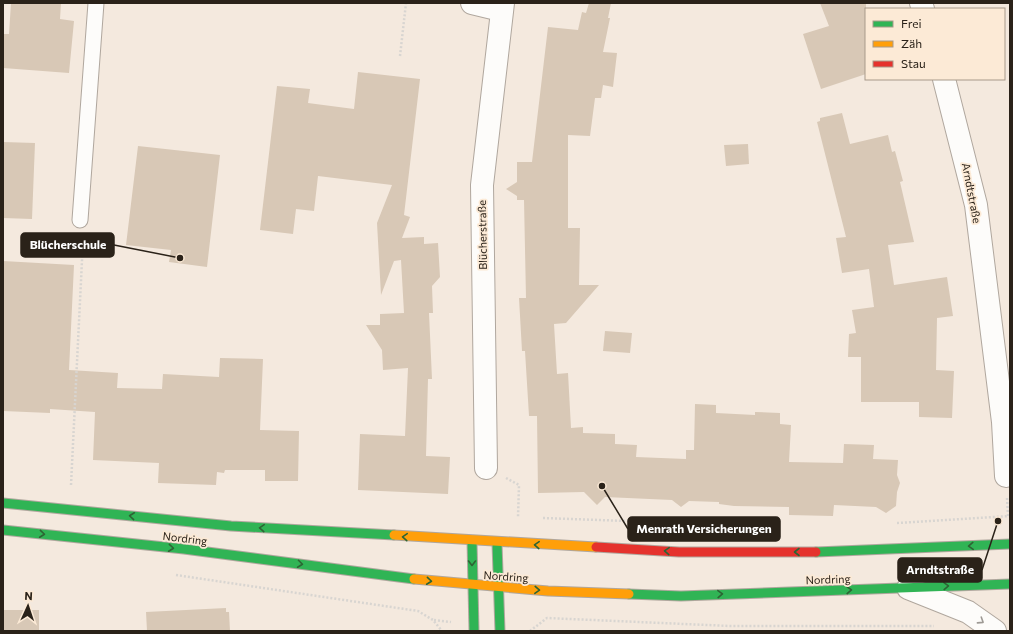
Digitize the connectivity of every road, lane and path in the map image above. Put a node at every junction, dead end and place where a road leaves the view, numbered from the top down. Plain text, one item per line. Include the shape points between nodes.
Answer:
1 (96, 3) edge
2 (406, 3) edge
3 (472, 3) edge
4 (502, 7) edge
5 (400, 56) dead end
6 (944, 80) edge
7 (80, 220) joint
8 (486, 468) joint
9 (1006, 476) dead end
10 (64, 484) dead end
11 (71, 485) junction
12 (79, 486) dead end
13 (3, 503) edge
14 (510, 516) dead end
15 (1010, 516) edge
16 (518, 517) junction
17 (525, 517) dead end
18 (538, 518) dead end
19 (890, 523) dead end
20 (774, 526) dead end
21 (3, 530) edge
22 (472, 541) junction
23 (497, 543) junction
24 (1010, 544) edge
25 (171, 574) dead end
26 (1010, 584) edge
27 (472, 586) junction
28 (498, 588) junction
29 (908, 588) junction
30 (433, 620) junction
31 (448, 622) dead end
32 (941, 626) dead end
33 (442, 631) edge
34 (474, 631) edge
35 (500, 631) edge
36 (530, 631) edge
37 (995, 631) edge

1 - 7 lane
2 - 5 path
3 - 4 street
4 - 8 street, Blücherstraße via 482,185
6 - 9 street, Arndtstraße via 976,205 1003,422
7 - 11 path via 83,236
8 - 16 path via 519,485
10 - 11 path
11 - 12 path
22 -> 13 main road, Nordring via 231,526
14 - 16 path
15 - 19 path
16 - 17 path
18 - 20 path
21 -> 27 main road, Nordring via 184,549
22 - 23 main road, Nordring
22 -> 27 main road
24 -> 23 main road, Nordring via 836,552 679,552
23 - 28 main road
25 - 30 path via 418,611
29 -> 26 main road, Nordring
27 - 28 main road, Nordring
27 - 34 main road
28 -> 29 main road, Nordring via 681,596
28 - 35 main road
29 -> 37 street via 968,612
30 - 31 path
30 - 33 path
32 - 36 path via 730,626 547,618

